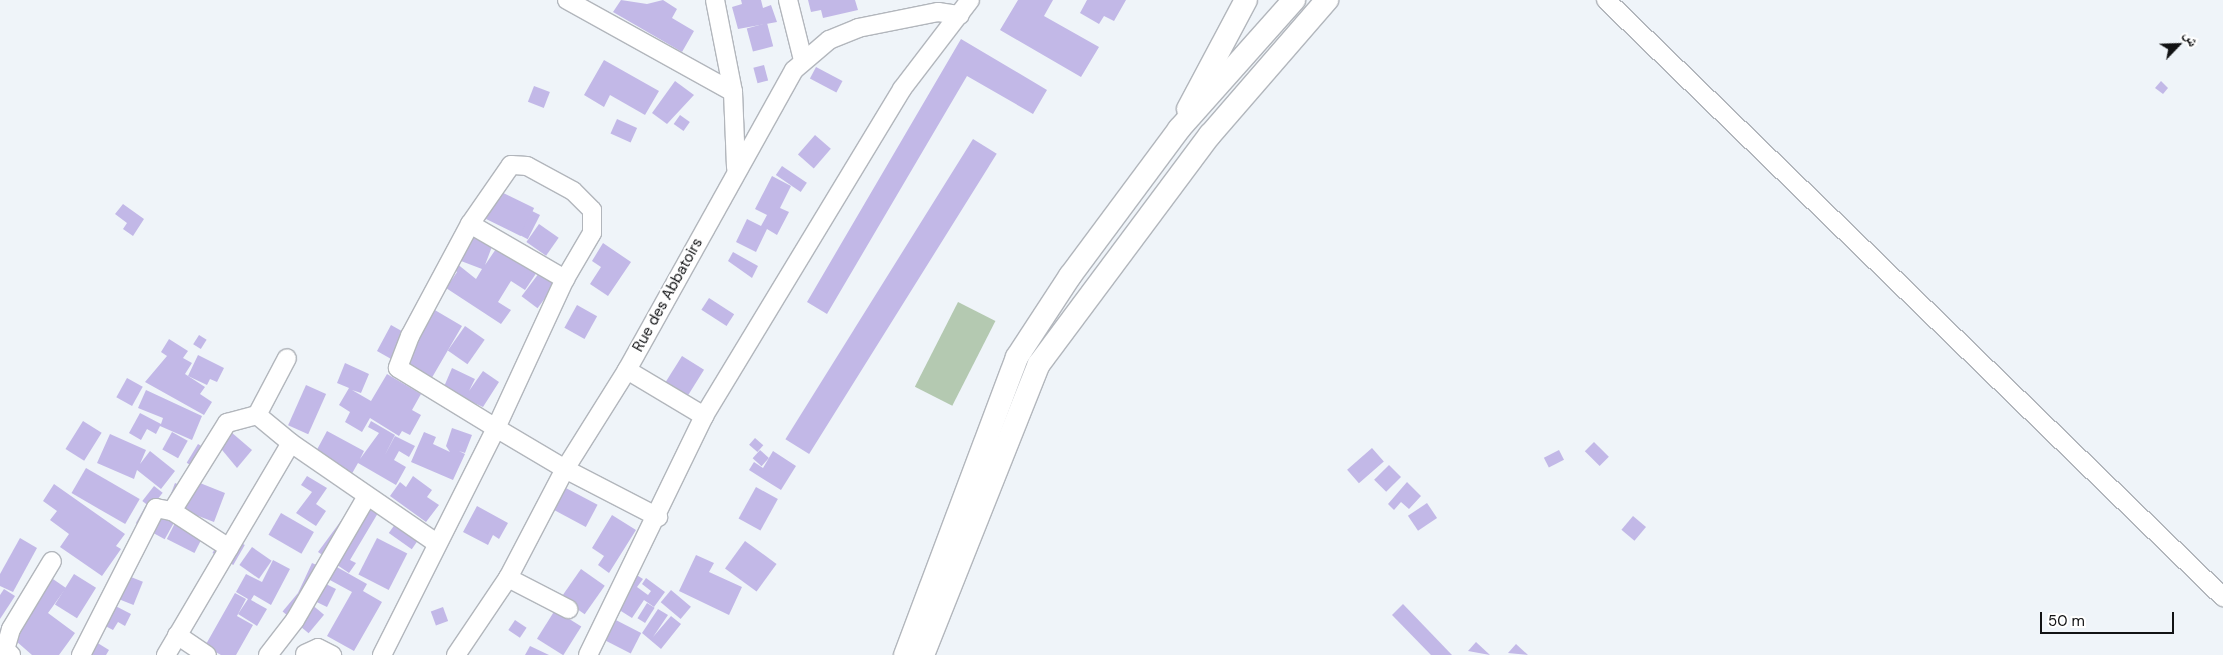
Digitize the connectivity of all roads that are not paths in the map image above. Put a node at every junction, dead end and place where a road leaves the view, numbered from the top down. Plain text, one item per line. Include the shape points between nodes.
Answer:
1 (567, 0) edge
2 (716, 0) edge
3 (788, 0) edge
4 (970, 0) edge
5 (1246, 0) edge
6 (1294, 0) edge
7 (1328, 0) edge
8 (1606, 0) edge
9 (587, 5) edge
10 (937, 6) edge
11 (960, 15) junction
12 (803, 60) junction
13 (733, 92) junction
14 (768, 114) junction
15 (736, 122) junction
16 (1179, 129) junction
17 (736, 171) junction
18 (470, 224) junction
19 (565, 279) junction
20 (287, 358) dead end
21 (627, 370) junction
22 (257, 415) junction
23 (704, 416) junction
24 (496, 428) junction
25 (291, 443) junction
26 (565, 468) junction
27 (366, 498) junction
28 (172, 511) junction
29 (658, 517) junction
30 (435, 542) junction
31 (229, 548) junction
32 (52, 561) dead end
33 (508, 578) junction
34 (2223, 597) edge
35 (568, 609) dead end
36 (177, 635) junction
37 (284, 635) junction
38 (304, 654) edge
39 (11, 655) edge
40 (81, 655) edge
41 (166, 655) edge
42 (207, 655) edge
43 (268, 655) edge
44 (332, 655) edge
45 (382, 655) edge
46 (456, 655) edge
47 (588, 655) edge
48 (905, 655) edge
49 (923, 655) edge

1 - 9 street
2 - 13 street
3 - 12 street
4 - 11 street
5 - 16 street
6 - 16 street
7 - 49 street via 1210,135 1039,364
8 - 34 street
9 - 13 street
10 - 11 street, Rue des Abbatoirs
10 - 12 street, Rue des Abbatoirs via 850,30
11 - 23 street via 902,89
12 - 14 street, Rue des Abbatoirs
13 - 15 street
14 - 15 street
14 - 17 street, Rue des Abbatoirs
15 - 17 street
16 - 48 street via 1070,276 1017,357
17 - 21 street, Rue des Abbatoirs
18 - 19 street
18 - 19 street via 511,165 527,166 573,192 592,210 592,233
18 - 24 street via 410,336 398,368
19 - 24 street
20 - 22 street
21 - 23 street
21 - 26 street, Rue des Abbatoirs
22 - 25 street
22 - 28 street via 227,423
23 - 29 street
24 - 26 street
24 - 30 street
25 - 27 street
25 - 31 street
26 - 29 street
26 - 33 street, Rue des Abbatoirs
27 - 30 street
27 - 37 street
28 - 31 street
28 - 40 street via 156,508
29 - 47 street
30 - 45 street
31 - 36 street
32 - 39 street via 11,629 5,650
33 - 35 street
33 - 46 street, Rue des Abbatoirs
36 - 41 street
36 - 42 street
37 - 38 street
37 - 43 street
38 - 44 street via 318,648

